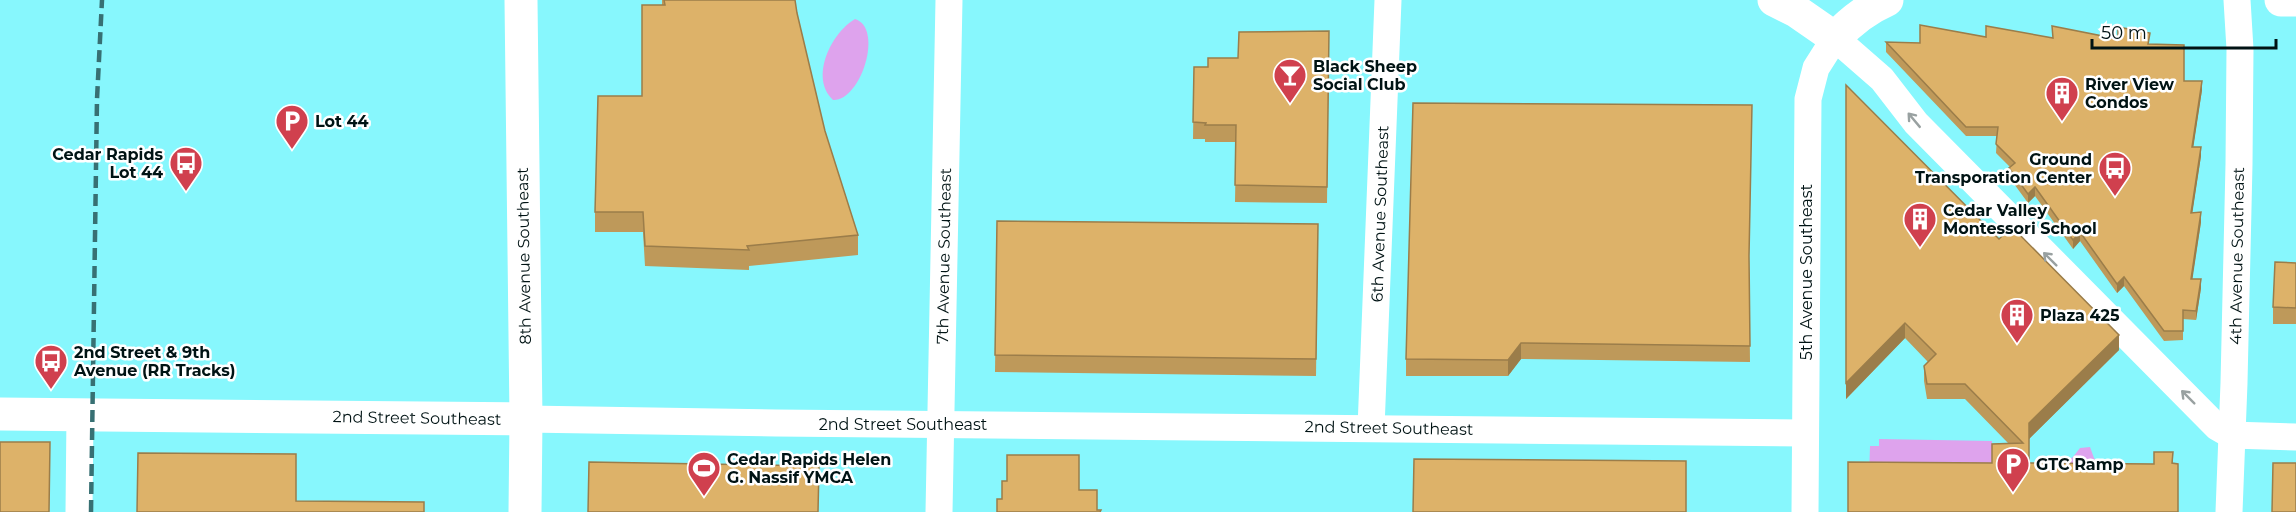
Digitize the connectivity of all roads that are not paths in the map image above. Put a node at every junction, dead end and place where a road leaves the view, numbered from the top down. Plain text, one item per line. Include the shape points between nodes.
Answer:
1 (521, 0) edge
2 (949, 0) edge
3 (1388, 0) edge
4 (1774, 0) edge
5 (1887, 0) edge
6 (2237, 0) edge
7 (2281, 0) edge
8 (2296, 0) edge
9 (1835, 38) junction
10 (0, 414) edge
11 (80, 415) junction
12 (526, 418) junction
13 (940, 424) junction
14 (1371, 428) junction
15 (1805, 433) junction
16 (2232, 435) junction
17 (2296, 436) edge
18 (80, 512) edge
19 (525, 512) edge
20 (939, 512) edge
21 (1805, 512) edge
22 (2229, 512) edge

1 - 12 street, 8th Avenue Southeast
2 - 13 street, 7th Avenue Southeast
3 - 14 street, 6th Avenue Southeast
4 - 9 street via 1796,10
5 - 9 street via 1855,19
6 - 16 street, 4th Avenue Southeast via 2240,153
7 - 8 street
9 - 15 street, 5th Avenue Southeast via 1816,68 1808,99
16 -> 9 street via 2217,427 1924,131 1882,79
10 - 11 street, 2nd Street Southeast
11 - 12 street, 2nd Street Southeast
11 - 18 street
12 - 13 street, 2nd Street Southeast
12 - 19 street, 8th Avenue Southeast
13 - 14 street, 2nd Street Southeast
13 - 20 street, 7th Avenue Southeast
14 - 15 street, 2nd Street Southeast
15 - 21 street, 5th Avenue Southeast
16 - 17 street
16 - 22 street, 4th Avenue Southeast

